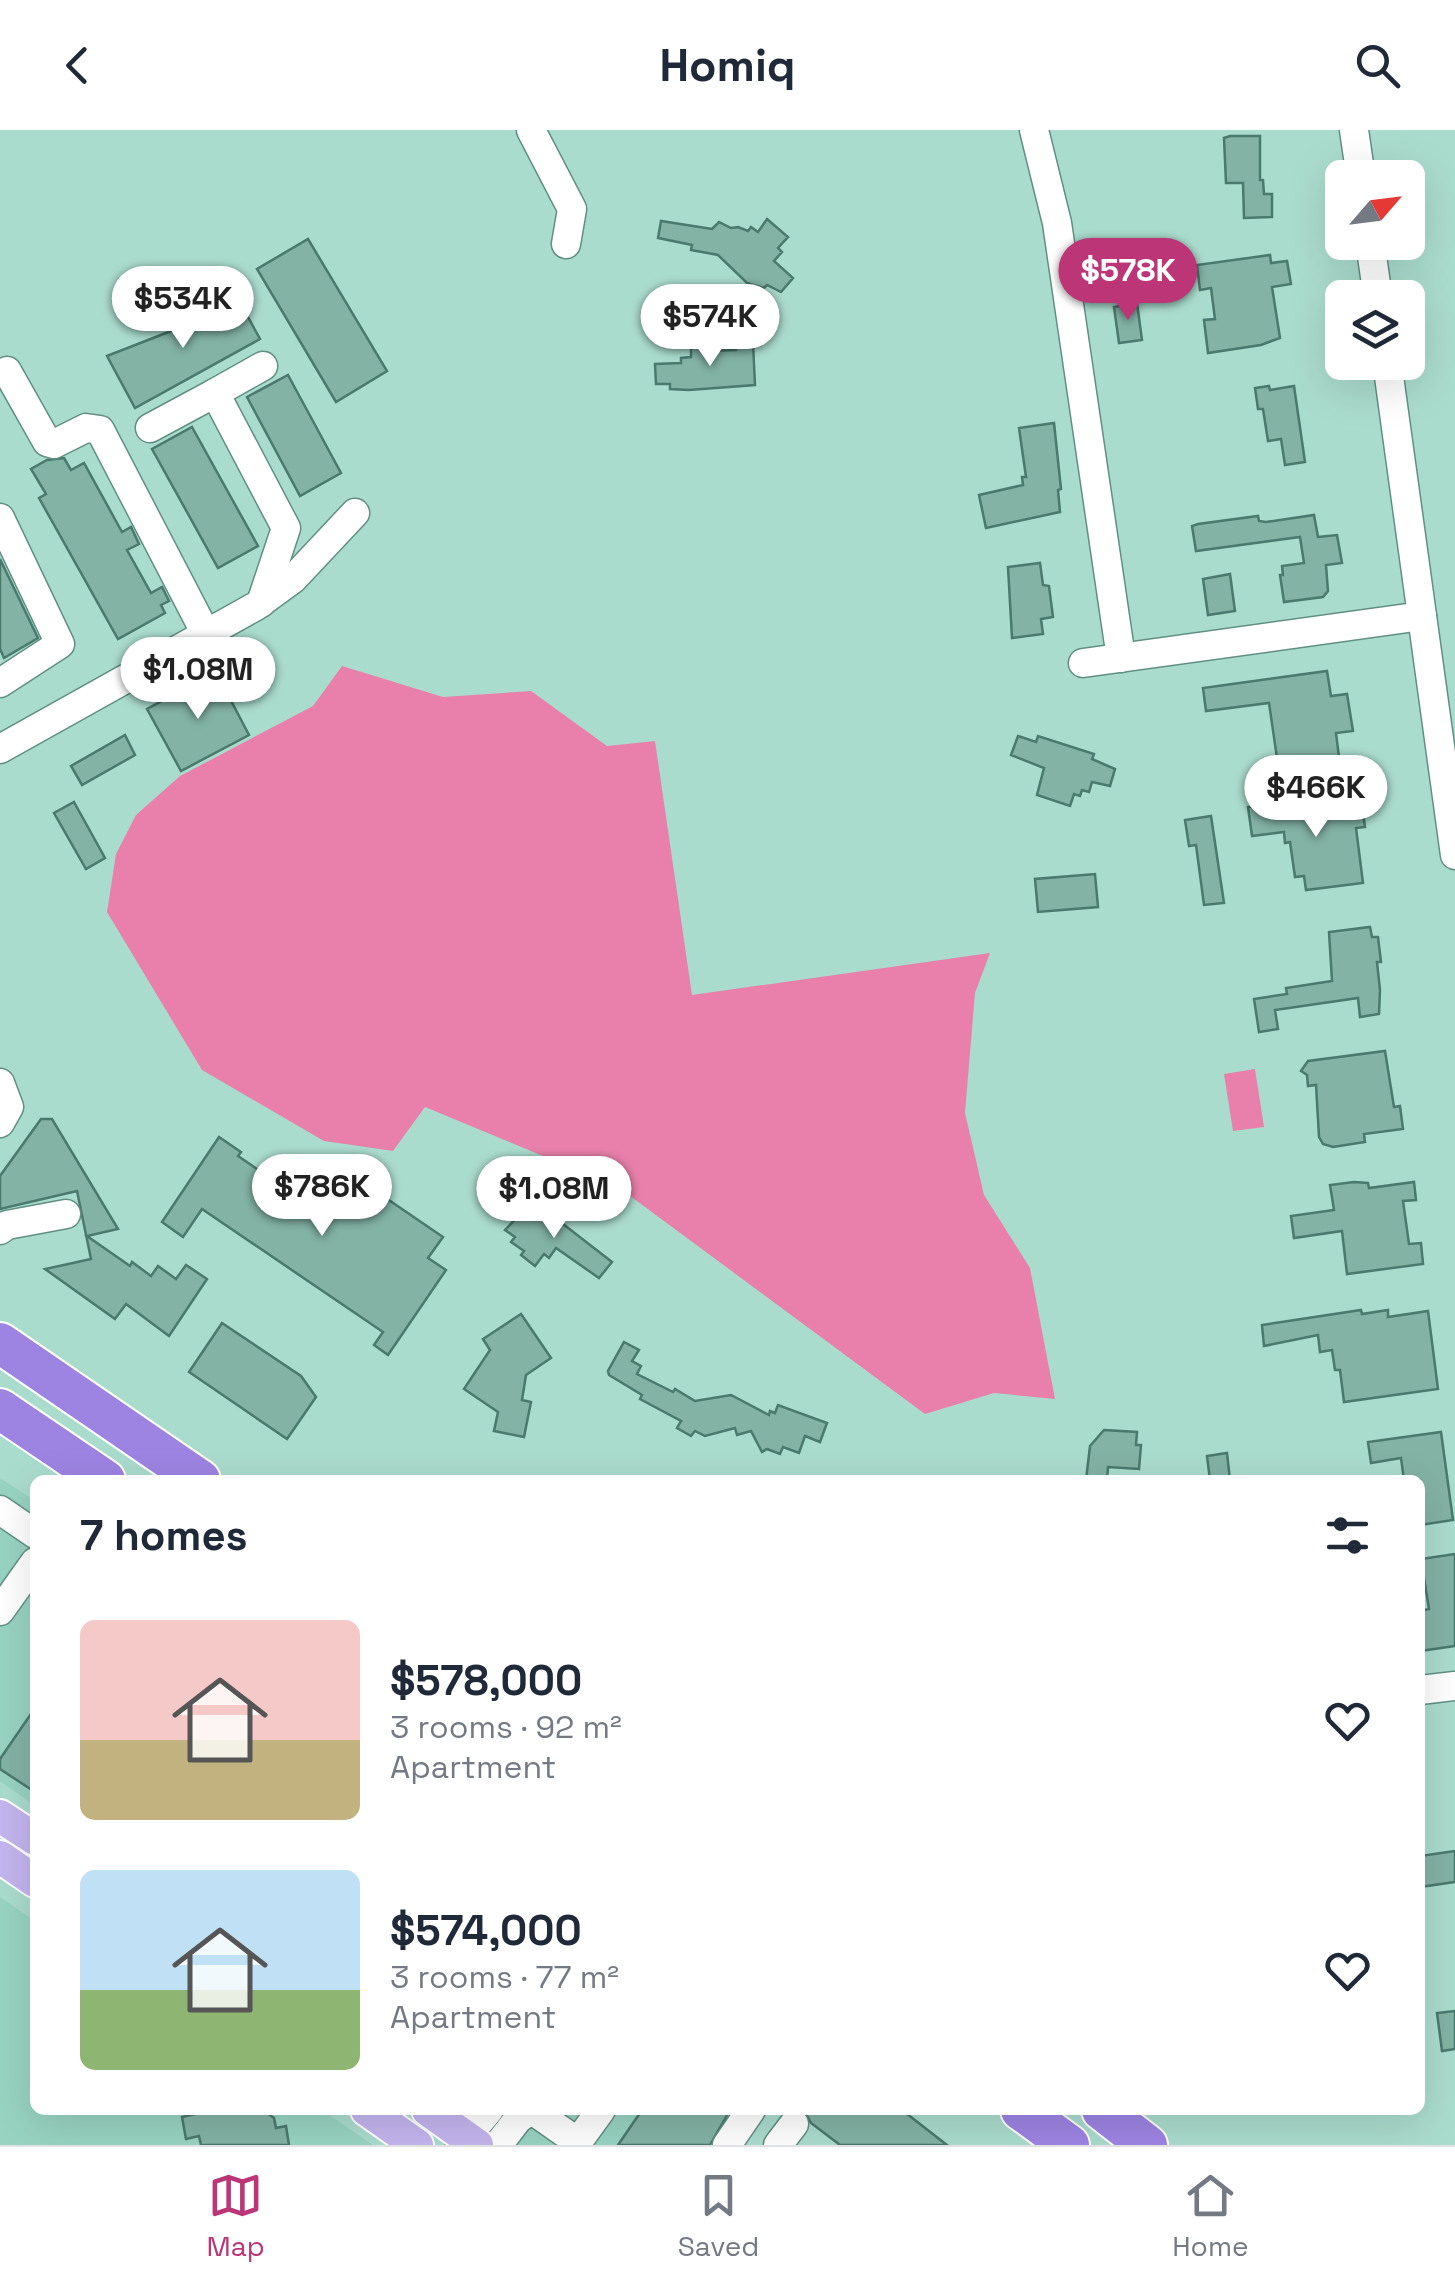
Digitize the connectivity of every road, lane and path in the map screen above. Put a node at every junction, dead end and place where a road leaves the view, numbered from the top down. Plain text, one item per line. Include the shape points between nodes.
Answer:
1 (530, 130) edge
2 (1034, 130) edge
3 (1354, 130) edge
4 (1358, 160) edge
5 (566, 244) dead end
6 (263, 366) dead end
7 (7, 371) dead end
8 (1389, 380) edge
9 (215, 394) junction
10 (150, 428) dead end
11 (354, 513) dead end
12 (0, 518) edge
13 (262, 602) junction
14 (1422, 616) junction
15 (206, 634) junction
16 (1121, 658) junction
17 (1083, 663) dead end
18 (0, 683) edge
19 (0, 749) edge
20 (1455, 855) edge
21 (0, 1083) edge
22 (0, 1123) edge
23 (66, 1214) dead end
24 (0, 1230) edge
25 (0, 1343) edge
26 (0, 1409) edge
27 (97, 1475) edge
28 (193, 1475) edge
29 (0, 1510) edge
30 (30, 1531) edge
31 (30, 1569) edge
32 (0, 1611) edge
33 (1455, 1686) edge
34 (1425, 1689) edge
35 (0, 1816) edge
36 (30, 1836) edge
37 (0, 1857) edge
38 (30, 1878) edge
39 (374, 2115) edge
40 (435, 2115) edge
41 (487, 2115) edge
42 (523, 2115) edge
43 (538, 2115) edge
44 (597, 2115) edge
45 (748, 2115) edge
46 (1029, 2115) edge
47 (1108, 2115) edge
48 (476, 2143) edge
49 (417, 2145) edge
50 (727, 2145) edge
51 (1069, 2145) edge
52 (1147, 2145) edge

1 - 5 street via 572,209
2 - 16 street via 1057,223
3 - 4 street
6 - 9 street
7 - 15 street via 46,442 100,430
8 - 14 street
9 - 10 street
9 - 13 street via 286,528
11 - 13 street via 293,580
12 - 18 street via 60,644
13 - 15 street
14 - 16 street
14 - 20 street
15 - 19 street
16 - 17 street
21 - 22 street via 10,1107
23 - 24 street
25 - 28 highway
26 - 27 highway
29 - 30 street
31 - 32 street
33 - 34 street
35 - 36 main road
37 - 38 main road
39 - 49 main road
40 - 48 main road
41 - 48 street
42 - 48 street
43 - 44 street via 574,2140
45 - 50 street
46 - 51 highway
47 - 52 highway

